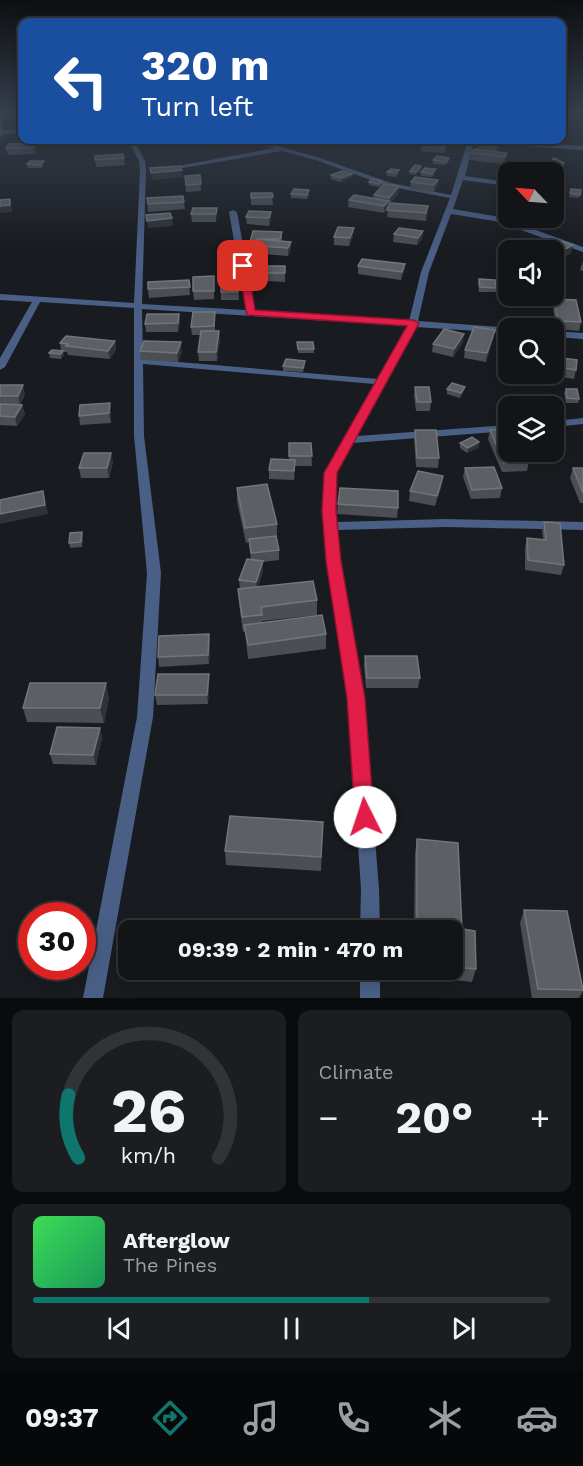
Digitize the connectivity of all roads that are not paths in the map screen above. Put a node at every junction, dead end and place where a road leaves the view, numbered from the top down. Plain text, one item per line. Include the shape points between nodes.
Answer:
1 (139, 160) edge
2 (228, 160) edge
3 (316, 160) edge
4 (466, 160) edge
5 (143, 171) junction
6 (461, 178) junction
7 (498, 183) edge
8 (453, 197) junction
9 (449, 211) junction
10 (233, 212) dead end
11 (583, 250) edge
12 (0, 297) edge
13 (38, 300) junction
14 (138, 306) junction
15 (251, 313) junction
16 (413, 323) junction
17 (498, 329) edge
18 (564, 335) edge
19 (583, 336) edge
20 (138, 360) junction
21 (0, 367) edge
22 (381, 382) junction
23 (583, 421) edge
24 (564, 423) edge
25 (498, 429) edge
26 (351, 440) junction
27 (330, 526) junction
28 (583, 526) edge
29 (370, 920) edge
30 (370, 980) edge
31 (93, 998) edge
32 (370, 998) edge

1 - 5 street
2 - 5 street
3 - 8 street via 390,184
4 - 6 street
5 - 14 street
6 - 7 street
6 - 8 street
8 - 9 street
9 - 11 street via 496,219
9 - 16 street via 425,272
10 - 15 street
12 - 13 street
13 - 14 street
13 - 21 street
14 - 15 street
14 - 20 street
15 - 16 street
16 - 17 street
16 - 22 street
18 - 19 street
20 - 22 street
20 - 31 street via 139,436 154,573 145,717
22 - 26 street
23 - 24 street
25 - 26 street
26 - 27 street via 331,473
27 - 28 street via 446,522
27 - 29 street via 356,698
30 - 32 street

